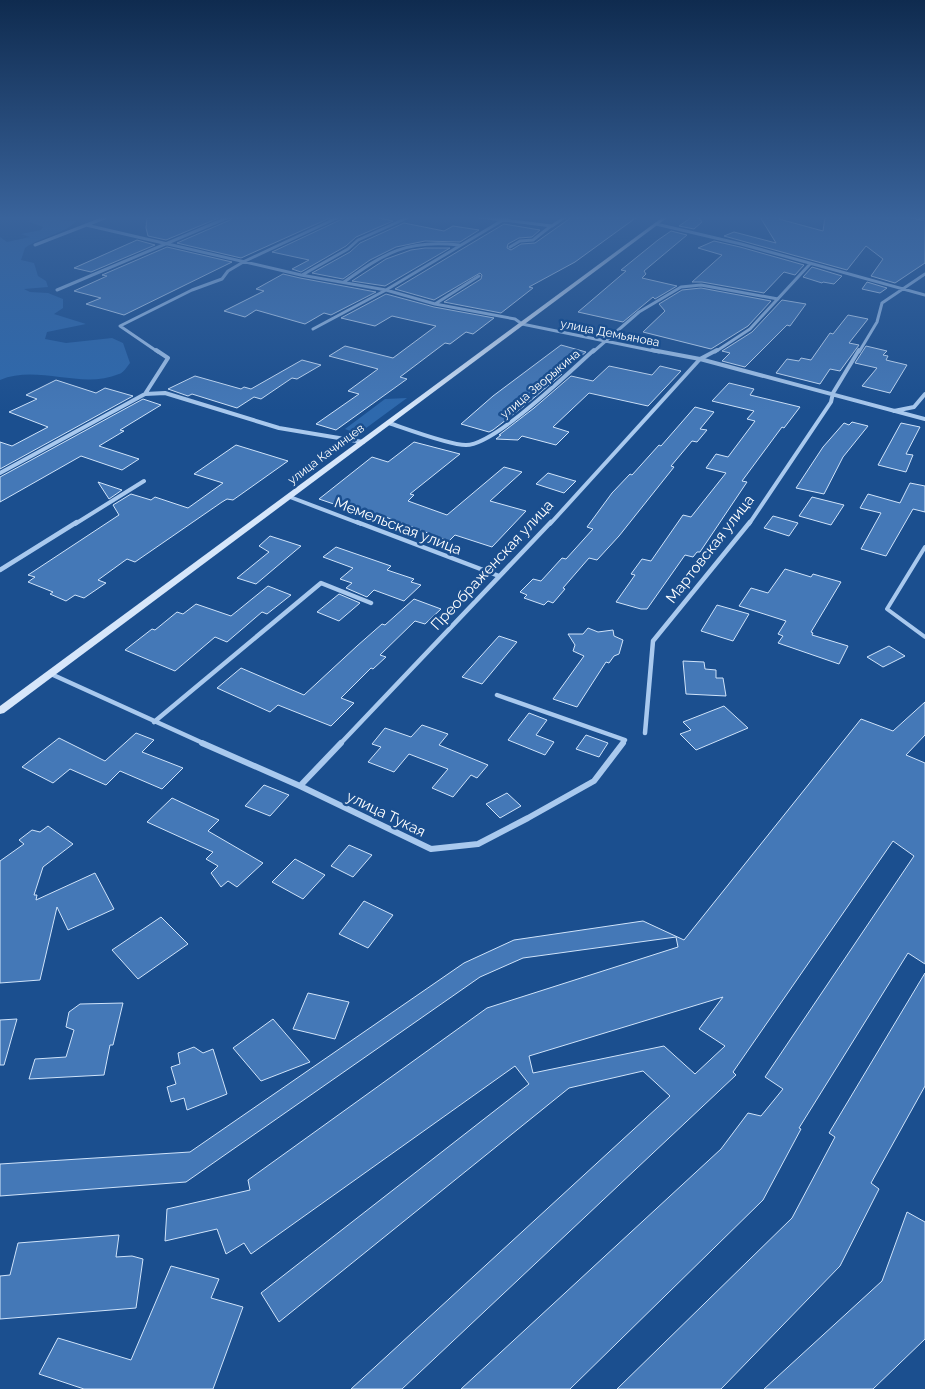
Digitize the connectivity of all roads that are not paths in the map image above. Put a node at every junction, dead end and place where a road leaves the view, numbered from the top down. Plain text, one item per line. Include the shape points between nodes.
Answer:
1 (77, 282) edge
2 (217, 282) edge
3 (344, 282) edge
4 (399, 282) edge
5 (470, 282) edge
6 (579, 282) edge
7 (794, 282) edge
8 (878, 282) edge
9 (912, 282) edge
10 (902, 288) junction
11 (57, 290) dead end
12 (386, 290) junction
13 (925, 294) edge
14 (778, 299) junction
15 (435, 304) junction
16 (522, 324) junction
17 (313, 329) dead end
18 (605, 342) junction
19 (700, 359) junction
20 (832, 393) junction
21 (144, 394) junction
22 (925, 394) edge
23 (891, 411) junction
24 (925, 419) edge
25 (389, 423) junction
26 (363, 442) junction
27 (0, 473) edge
28 (144, 481) dead end
29 (290, 497) junction
30 (925, 547) edge
31 (0, 570) edge
32 (499, 576) junction
33 (371, 603) dead end
34 (925, 637) edge
35 (51, 674) junction
36 (497, 695) dead end
37 (1, 708) edge
38 (154, 722) junction
39 (645, 733) dead end
40 (300, 786) junction

1 - 11 street
2 - 21 street via 192,290 120,326 168,358
3 - 12 street, улица Демьянова
4 - 12 street
5 - 15 street
6 - 16 main road, улица Качинцев
7 - 14 street
8 - 10 street
9 - 10 street, Мартовская улица
10 - 13 street
10 - 20 street, Мартовская улица via 882,303 878,322
12 - 15 street, улица Демьянова
12 - 17 street
14 - 18 street, улица Зворыкина via 701,285 682,287 639,312
14 - 19 street via 750,329 724,348
15 - 16 street, улица Демьянова via 515,318
16 - 18 street, улица Демьянова
16 - 25 main road, улица Качинцев
18 - 19 street, улица Демьянова
18 - 25 street, улица Зворыкина via 483,443 461,445
19 - 20 street, улица Демьянова
19 - 32 street, Преображенская улица
20 - 23 street, улица Демьянова
20 - 39 street, Мартовская улица via 832,402 750,522 653,641
21 - 26 street via 165,393 279,428
21 - 27 street
22 - 23 street via 914,407
23 - 24 street, улица Демьянова
25 - 26 main road, улица Качинцев
26 - 29 main road, улица Качинцев
28 - 31 street
29 - 32 street, Мемельская улица
29 - 35 main road, улица Качинцев
30 - 34 lane via 887,609
32 - 40 street, Преображенская улица
33 - 38 street via 320,583
35 - 37 main road, улица Качинцев
35 - 38 street, улица Тукая
36 - 40 street, улица Тукая via 625,740 594,781 478,844 431,849
38 - 40 street, улица Тукая

